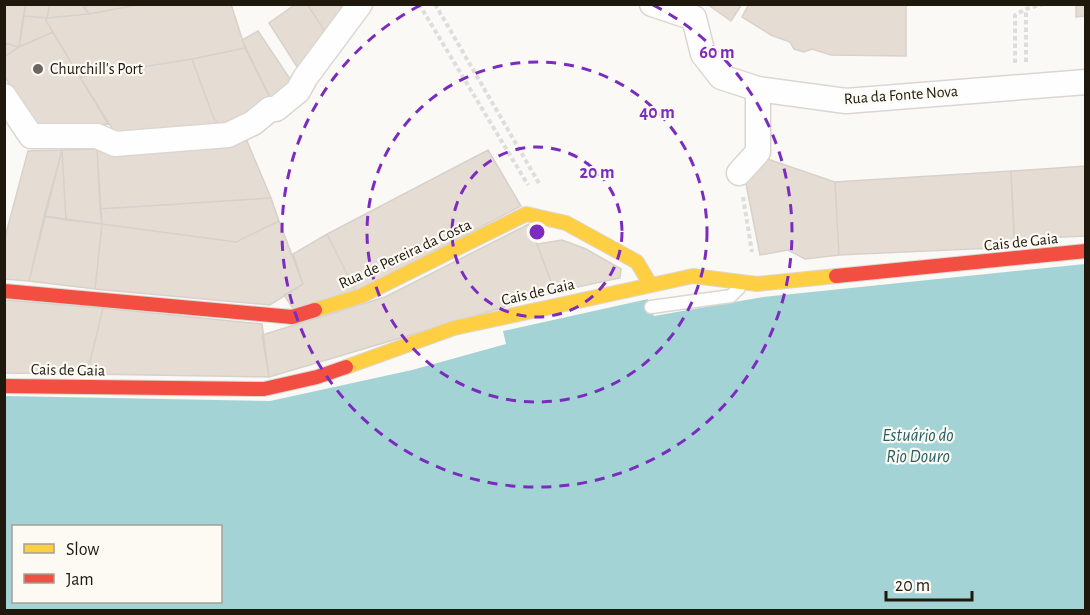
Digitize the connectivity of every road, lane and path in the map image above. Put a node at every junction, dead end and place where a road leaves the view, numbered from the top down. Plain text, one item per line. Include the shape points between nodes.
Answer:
1 (360, 4) edge
2 (419, 4) edge
3 (435, 4) edge
4 (652, 4) edge
5 (1043, 4) edge
6 (1026, 9) junction
7 (1020, 77) junction
8 (1086, 82) edge
9 (758, 89) junction
10 (4, 96) edge
11 (740, 173) joint
12 (542, 188) dead end
13 (532, 192) dead end
14 (1086, 251) edge
15 (650, 284) junction
16 (750, 284) junction
17 (4, 291) edge
18 (651, 308) dead end
19 (4, 386) edge

1 - 10 street via 298,91 276,109 228,135 115,144 97,136 32,136
2 - 13 path
3 - 12 path
4 - 9 street, Rua da Fonte Nova via 694,18 703,54 721,77
5 - 6 path
6 - 7 path
6 - 7 path via 1015,15
7 - 8 street, Rua da Fonte Nova
7 - 9 street, Rua da Fonte Nova via 846,101
9 - 11 street via 758,152
11 - 16 path
14 - 16 main road, Cais de Gaia
15 - 16 main road, Cais de Gaia via 693,276
15 - 17 main road, Rua de Pereira da Costa via 637,262 566,223 526,214 361,296 292,317
15 - 19 main road, Cais de Gaia via 454,328 317,377 264,389
16 - 18 lane via 731,296

